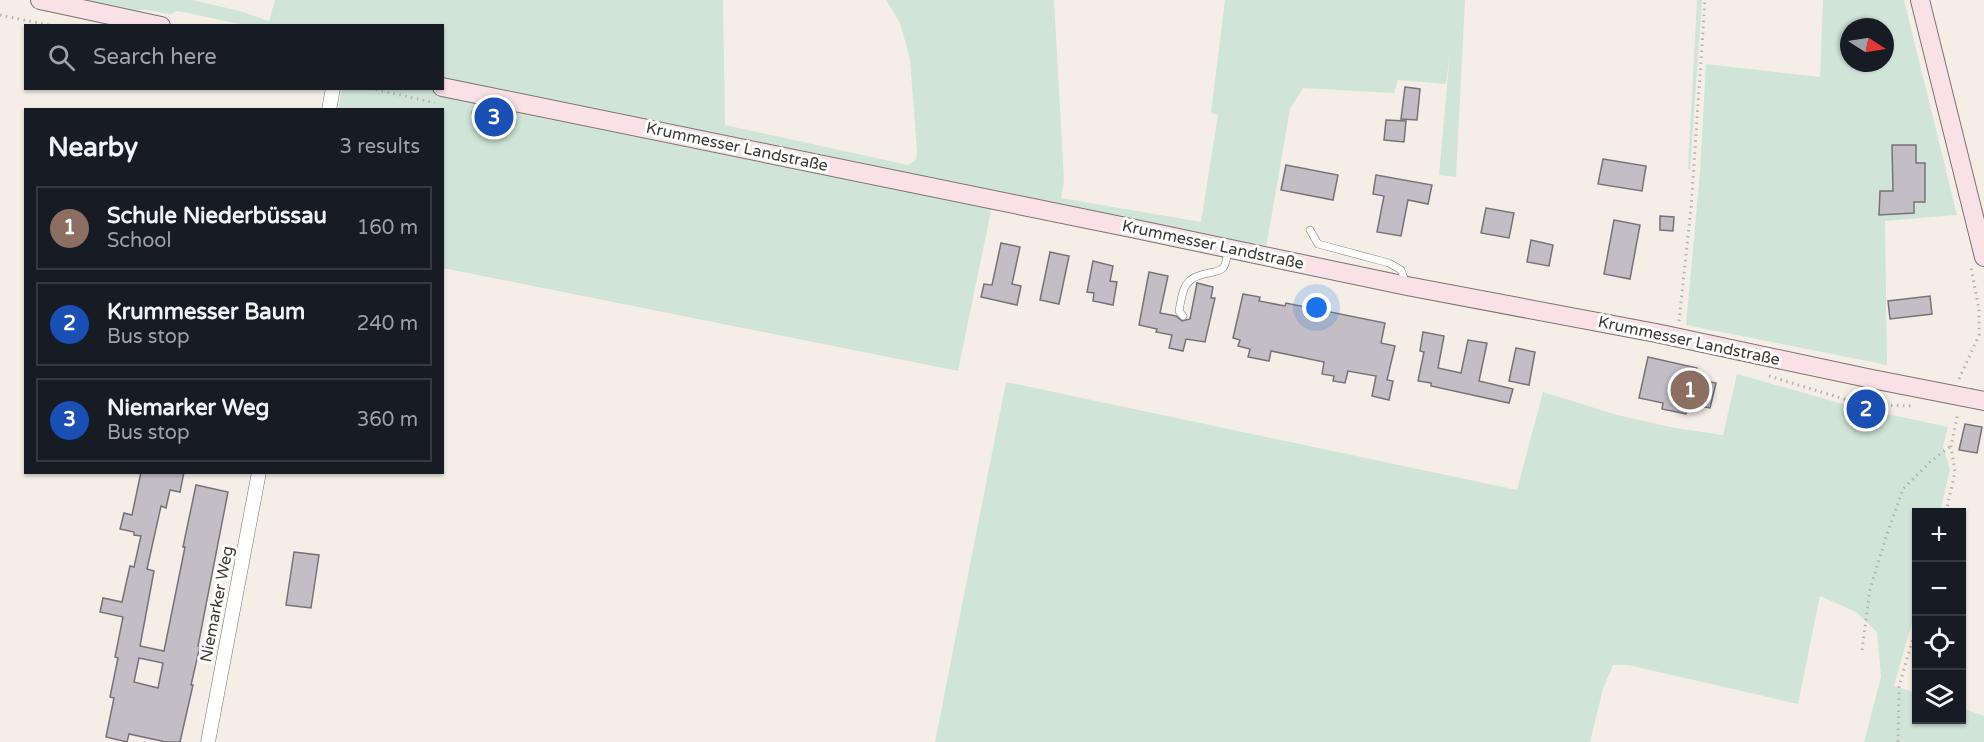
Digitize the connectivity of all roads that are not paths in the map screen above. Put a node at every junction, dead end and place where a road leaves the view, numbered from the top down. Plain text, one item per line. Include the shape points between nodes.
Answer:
1 (40, 0) edge
2 (1920, 0) edge
3 (152, 24) edge
4 (444, 87) edge
5 (333, 90) edge
6 (329, 108) edge
7 (1310, 230) dead end
8 (1228, 249) junction
9 (1977, 259) edge
10 (1407, 286) junction
11 (1183, 316) dead end
12 (1984, 400) edge
13 (259, 474) edge
14 (208, 742) edge

1 - 3 main road
2 - 9 main road
4 - 8 main road, Krummesser Landstraße
5 - 6 street
7 - 10 lane via 1318,244 1389,263 1401,270
8 - 10 main road, Krummesser Landstraße
8 - 11 lane via 1220,270 1199,274 1184,286 1179,311
10 - 12 main road, Krummesser Landstraße
13 - 14 street, Niemarker Weg

